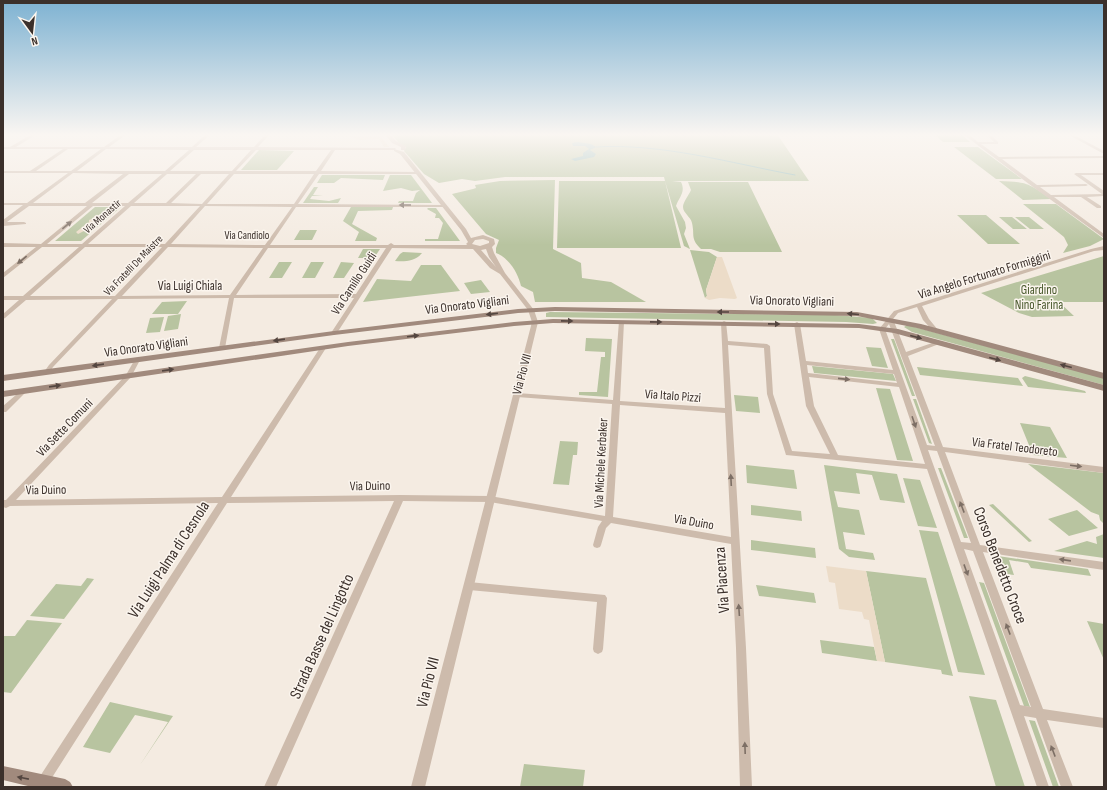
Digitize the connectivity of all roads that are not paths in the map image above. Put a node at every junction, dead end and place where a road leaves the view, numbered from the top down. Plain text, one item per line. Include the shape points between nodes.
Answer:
1 (1014, 171) edge
2 (3, 172) edge
3 (31, 172) joint
4 (73, 172) junction
5 (128, 172) junction
6 (166, 172) junction
7 (200, 172) junction
8 (234, 172) junction
9 (318, 172) junction
10 (418, 173) joint
11 (1104, 174) edge
12 (1086, 185) dead end
13 (1035, 186) junction
14 (1104, 194) edge
15 (1081, 195) junction
16 (1049, 196) junction
17 (3, 204) edge
18 (28, 204) junction
19 (90, 204) junction
20 (130, 204) junction
21 (168, 204) junction
22 (204, 204) junction
23 (295, 205) junction
24 (444, 206) junction
25 (1099, 207) dead end
26 (3, 223) edge
27 (464, 230) junction
28 (1104, 236) edge
29 (480, 238) junction
30 (472, 244) junction
31 (3, 245) edge
32 (41, 245) junction
33 (84, 245) junction
34 (166, 245) junction
35 (267, 245) junction
36 (391, 245) junction
37 (489, 246) junction
38 (1104, 248) edge
39 (1104, 252) edge
40 (1086, 253) junction
41 (502, 273) junction
42 (3, 276) edge
43 (232, 296) junction
44 (357, 296) junction
45 (117, 297) junction
46 (3, 298) edge
47 (24, 298) junction
48 (919, 305) junction
49 (531, 310) junction
50 (3, 317) edge
51 (891, 320) junction
52 (621, 322) junction
53 (724, 323) junction
54 (797, 324) junction
55 (534, 326) junction
56 (882, 329) junction
57 (895, 331) junction
58 (936, 331) junction
59 (334, 333) junction
60 (725, 343) junction
61 (937, 343) junction
62 (222, 348) junction
63 (323, 348) junction
64 (904, 355) junction
65 (137, 360) junction
66 (803, 363) junction
67 (47, 372) junction
68 (897, 372) junction
69 (805, 375) junction
70 (129, 376) junction
71 (1104, 376) edge
72 (3, 378) edge
73 (901, 385) junction
74 (1104, 388) edge
75 (25, 390) junction
76 (3, 394) edge
77 (517, 395) junction
78 (616, 403) junction
79 (3, 410) edge
80 (728, 411) junction
81 (923, 447) junction
82 (940, 449) junction
83 (836, 458) junction
84 (930, 467) junction
85 (1104, 470) edge
86 (494, 486) junction
87 (400, 498) junction
88 (490, 499) junction
89 (225, 500) junction
90 (4, 504) edge
91 (609, 519) junction
92 (734, 541) junction
93 (597, 545) dead end
94 (958, 545) junction
95 (978, 548) junction
96 (1104, 566) edge
97 (469, 586) junction
98 (598, 649) dead end
99 (1016, 710) junction
100 (1038, 712) junction
101 (1104, 723) edge
102 (3, 773) edge
103 (41, 784) edge
104 (65, 787) edge
105 (270, 787) edge
106 (418, 787) edge
107 (746, 787) edge
108 (1043, 787) edge
109 (1066, 787) edge

1 - 13 street
2 - 3 street
3 - 4 street
4 - 5 street
4 - 18 street
5 - 6 street
5 - 19 street
6 - 7 street
6 - 20 street, Via Monastir
7 - 8 street
7 - 21 street
8 - 9 street
8 - 22 street, Via Fratelli De Maistre
9 - 10 street
9 - 23 street
10 - 24 street
11 - 14 street via 1076,174
12 - 13 street
13 - 16 street
14 - 15 street
15 - 16 street
15 - 25 street
16 - 28 street
17 - 18 street
18 - 19 street
18 - 26 street
19 - 20 street
32 -> 19 street
20 - 21 street
20 - 33 street, Via Monastir
21 - 22 street
22 - 23 street
22 - 34 street, Via Fratelli De Maistre
24 -> 23 street
23 - 35 street
24 - 27 street
27 - 29 street
27 - 30 street
29 - 30 street
29 - 37 street via 492,240
30 - 36 street, Via Candiolo
30 - 37 street
30 - 41 street via 492,267
31 - 32 street, Via Candiolo
32 - 33 street, Via Candiolo
32 -> 42 street
33 - 34 street, Via Candiolo
33 - 47 street, Via Monastir
34 - 35 street, Via Candiolo
34 - 45 street, Via Fratelli De Maistre
35 - 36 street, Via Candiolo
35 - 43 street
36 - 44 street, Via Camillo Guidi
37 - 41 street via 490,253
38 - 40 street, Via Angelo Fortunato Formiggini
39 - 40 street, Via Angelo Fortunato Formiggini
40 - 48 street, Via Angelo Fortunato Formiggini
41 - 49 street
43 - 44 street, Via Luigi Chiala
43 - 45 street, Via Luigi Chiala
43 - 62 street
44 - 59 street, Via Camillo Guidi
45 - 47 street, Via Luigi Chiala
45 - 67 street, Via Fratelli De Maistre
46 - 47 street
47 - 50 street, Via Monastir
48 - 51 street, Via Angelo Fortunato Formiggini via 896,312
48 - 58 street via 926,320
51 -> 49 main road, Via Onorato Vigliani via 857,314 822,312
49 - 55 street
49 -> 59 main road, Via Onorato Vigliani
51 - 56 street
51 - 57 street, Corso Benedetto Croce
51 - 58 main road, Via Onorato Vigliani
52 -> 53 main road, Via Onorato Vigliani
55 -> 52 main road, Via Onorato Vigliani
52 - 78 street
53 -> 54 main road, Via Onorato Vigliani
53 - 60 street, Via Piacenza
54 - 56 main road, Via Onorato Vigliani
54 - 66 street, Via Onorato Vigliani
63 -> 55 main road, Via Onorato Vigliani
55 - 77 street, Via Pio VII
55 - 86 street, Via Pio VII via 492,484
56 - 57 main road, Via Onorato Vigliani
56 - 68 street
57 -> 61 main road, Via Onorato Vigliani
57 - 64 street, Corso Benedetto Croce
71 -> 58 main road, Via Onorato Vigliani
59 -> 62 main road, Via Onorato Vigliani
60 - 80 street, Via Piacenza
60 - 83 street via 767,346 770,394 789,453
61 - 64 street
61 -> 74 main road, Via Onorato Vigliani
62 - 65 main road, Via Onorato Vigliani
70 -> 63 main road, Via Onorato Vigliani
63 - 89 street, Via Luigi Palma di Cesnola
64 - 82 street, Corso Benedetto Croce
65 -> 67 main road, Via Onorato Vigliani
65 - 70 street, Via Sette Comuni
66 - 68 street
66 - 69 street, Via Onorato Vigliani
67 - 72 main road, Via Onorato Vigliani
68 - 73 street
69 -> 73 street
69 - 83 street, Via Onorato Vigliani via 810,406
75 -> 70 main road, Via Onorato Vigliani
70 - 90 street, Via Sette Comuni
73 -> 81 street
75 - 76 main road, Via Onorato Vigliani
75 - 79 street
77 - 78 street, Via Italo Pizzi
77 - 86 street, Via Pio VII
78 - 80 street, Via Italo Pizzi
78 - 91 street, Via Michele Kerbaker
92 -> 80 street, Via Piacenza
81 - 82 street, Via Fratel Teodoreto
81 - 84 street
82 -> 85 street, Via Fratel Teodoreto
95 -> 82 street, Corso Benedetto Croce
83 - 84 street
84 - 94 street
86 - 88 street, Via Pio VII
87 - 88 street, Via Duino
87 - 89 street, Via Duino
87 - 105 street, Strada Basse del Lingotto
88 - 91 street, Via Duino
88 - 97 street, Via Pio VII
89 - 90 street, Via Duino
89 - 103 street, Via Luigi Palma di Cesnola
91 - 92 street, Via Duino
91 - 93 street, Via Michele Kerbaker via 602,527
107 -> 92 street, Via Piacenza
94 - 95 street
94 -> 99 street
96 -> 95 street
100 -> 95 street, Corso Benedetto Croce
97 - 98 street via 602,598
97 - 106 street, Via Pio VII
99 - 100 street
99 - 108 street
100 - 101 street
109 -> 100 street, Corso Benedetto Croce
103 -> 102 main road
103 - 104 main road

